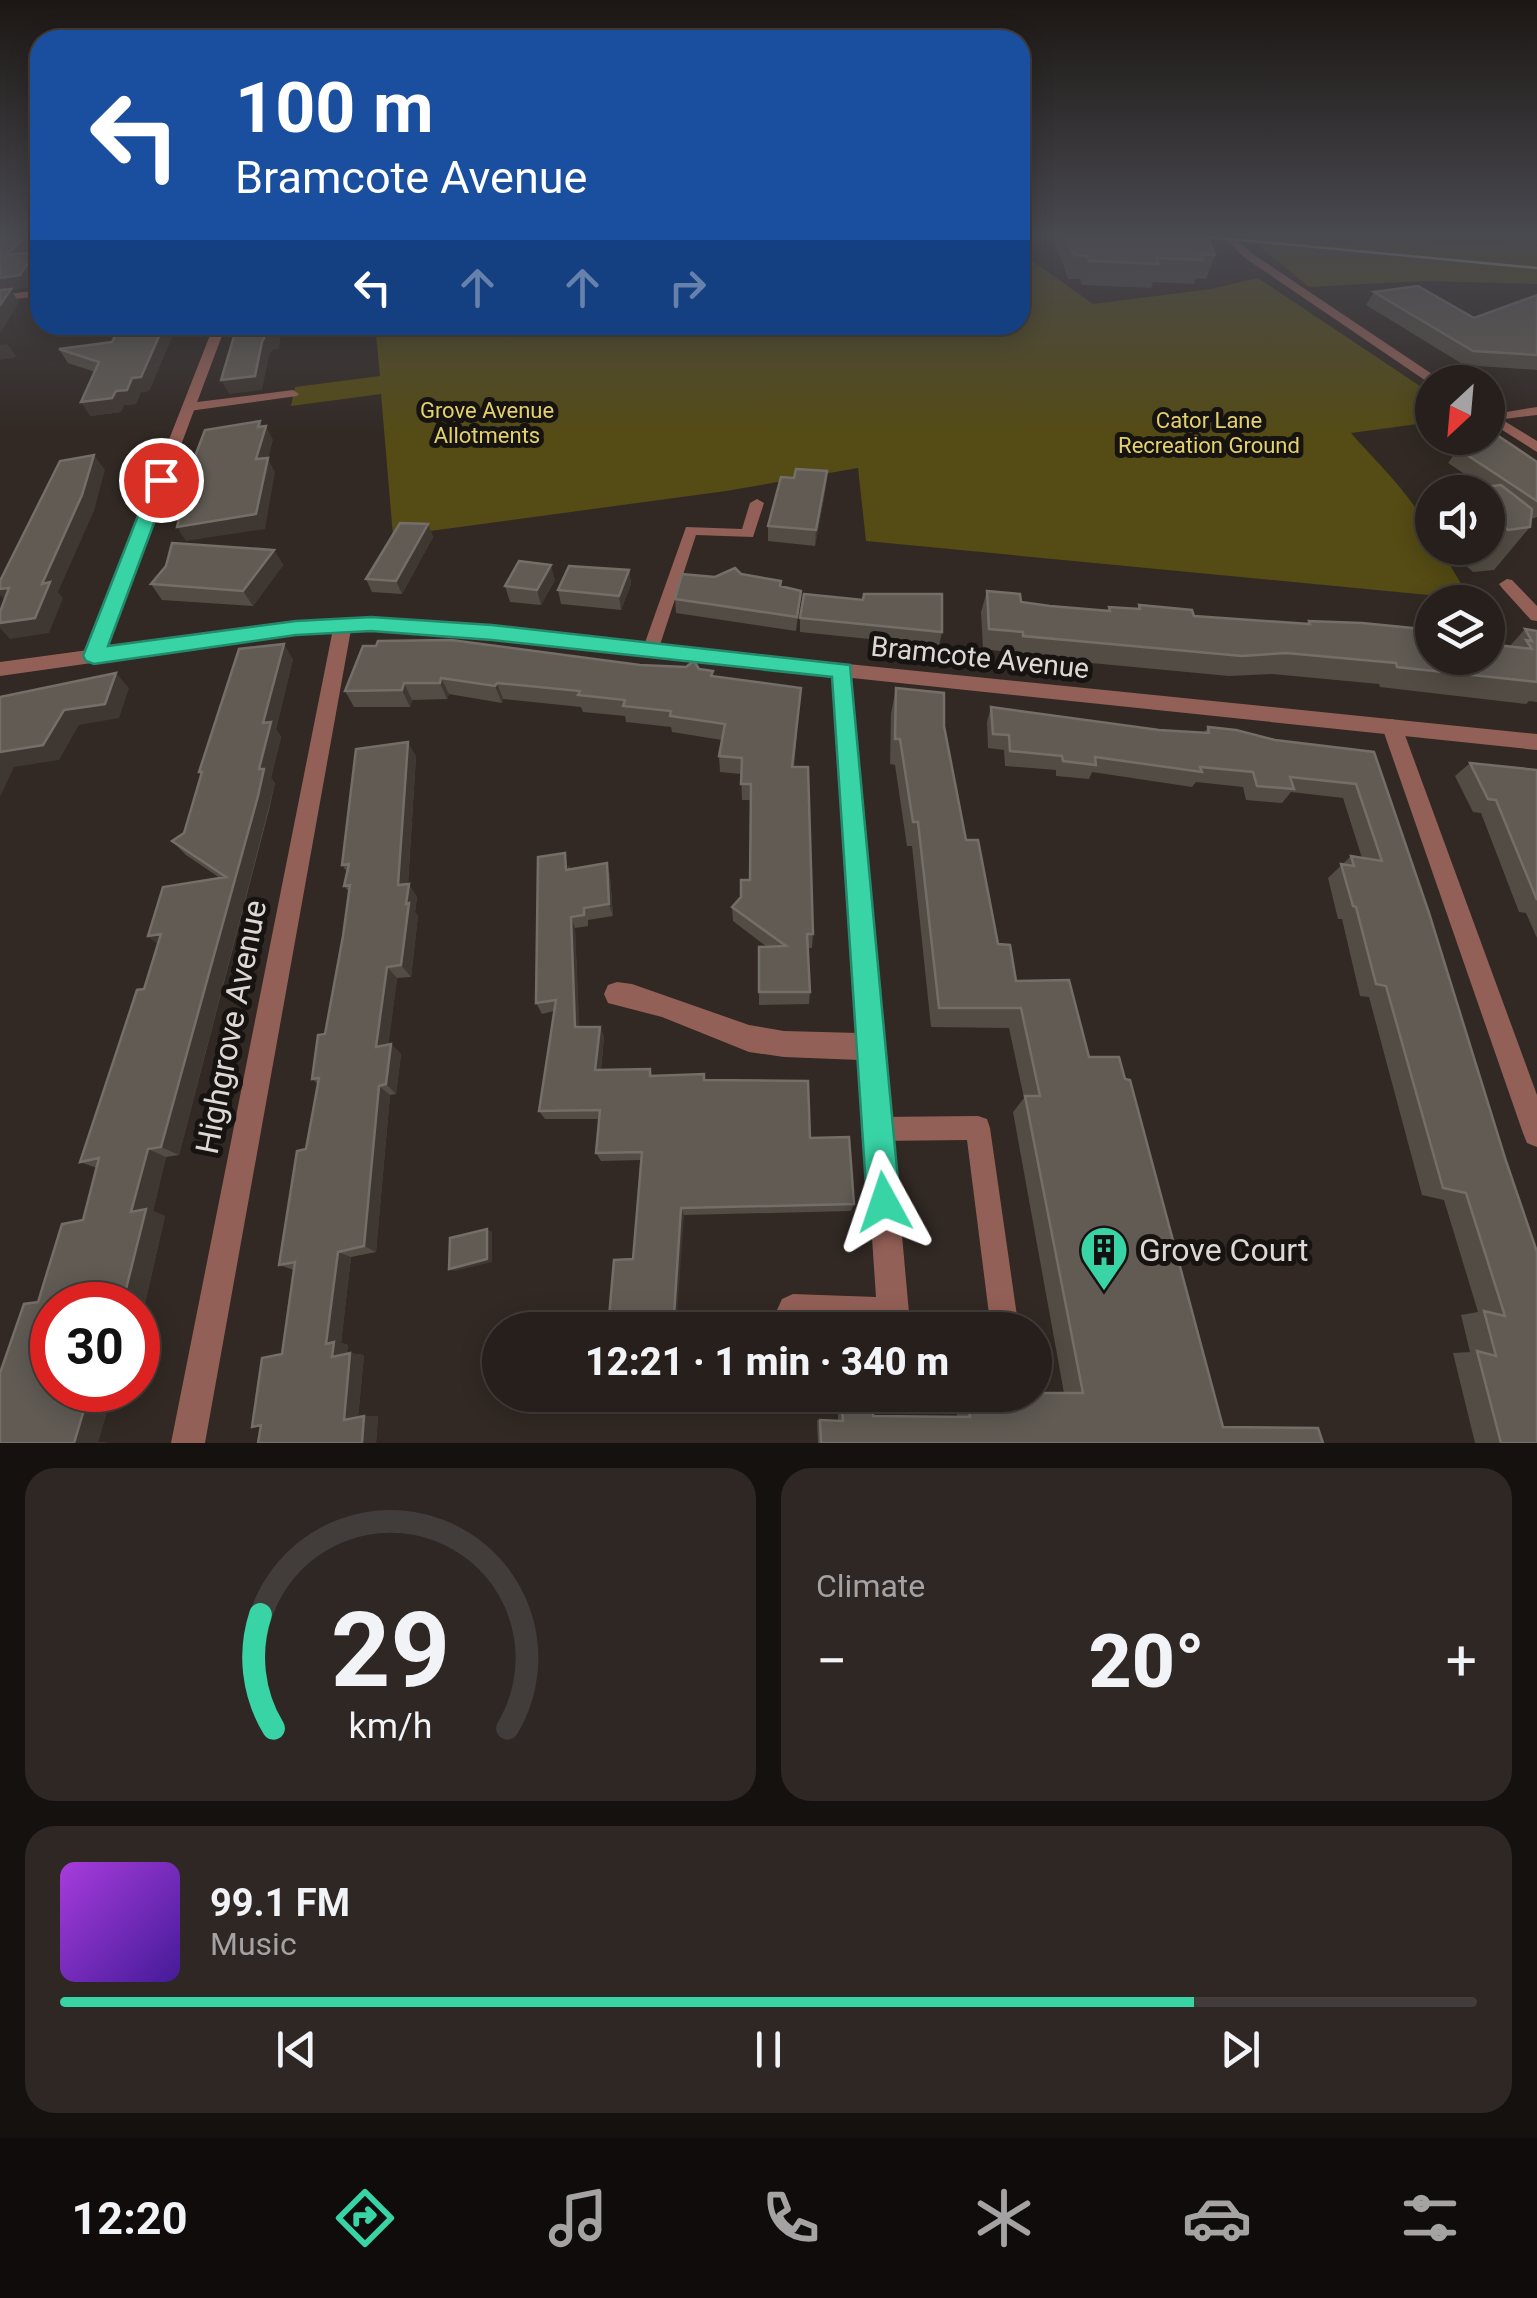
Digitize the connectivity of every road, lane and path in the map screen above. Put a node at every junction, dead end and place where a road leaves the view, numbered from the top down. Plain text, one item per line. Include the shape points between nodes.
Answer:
1 (1316, 301) edge
2 (216, 335) edge
3 (1415, 367) edge
4 (293, 394) dead end
5 (189, 407) junction
6 (1537, 411) edge
7 (1505, 415) edge
8 (1505, 427) edge
9 (1537, 448) edge
10 (757, 503) dead end
11 (1507, 584) dead end
12 (1537, 616) edge
13 (343, 624) junction
14 (650, 650) junction
15 (94, 656) junction
16 (0, 669) edge
17 (842, 670) junction
18 (1392, 726) junction
19 (1537, 742) edge
20 (617, 994) dead end
21 (871, 1048) junction
22 (877, 1129) junction
23 (1537, 1133) edge
24 (794, 1310) dead end
25 (810, 1312) edge
26 (892, 1312) edge
27 (1003, 1312) edge
28 (188, 1443) edge

1 - 3 street
2 - 5 street
4 - 5 lane
5 - 15 street
6 - 7 street
8 - 9 street
10 - 14 lane via 748,534 691,530
11 - 12 lane
13 - 14 street, Bramcote Avenue
13 - 15 street, Bramcote Avenue
13 - 28 street, Highgrove Avenue
14 - 17 street, Bramcote Avenue
15 - 16 street, Bramcote Avenue
17 - 18 street, Bramcote Avenue
17 - 21 street
18 - 19 street, Bramcote Avenue
18 - 23 street
20 - 21 street via 642,996 765,1042
21 - 22 street
22 - 26 street
22 - 27 lane via 978,1128
24 - 25 street

